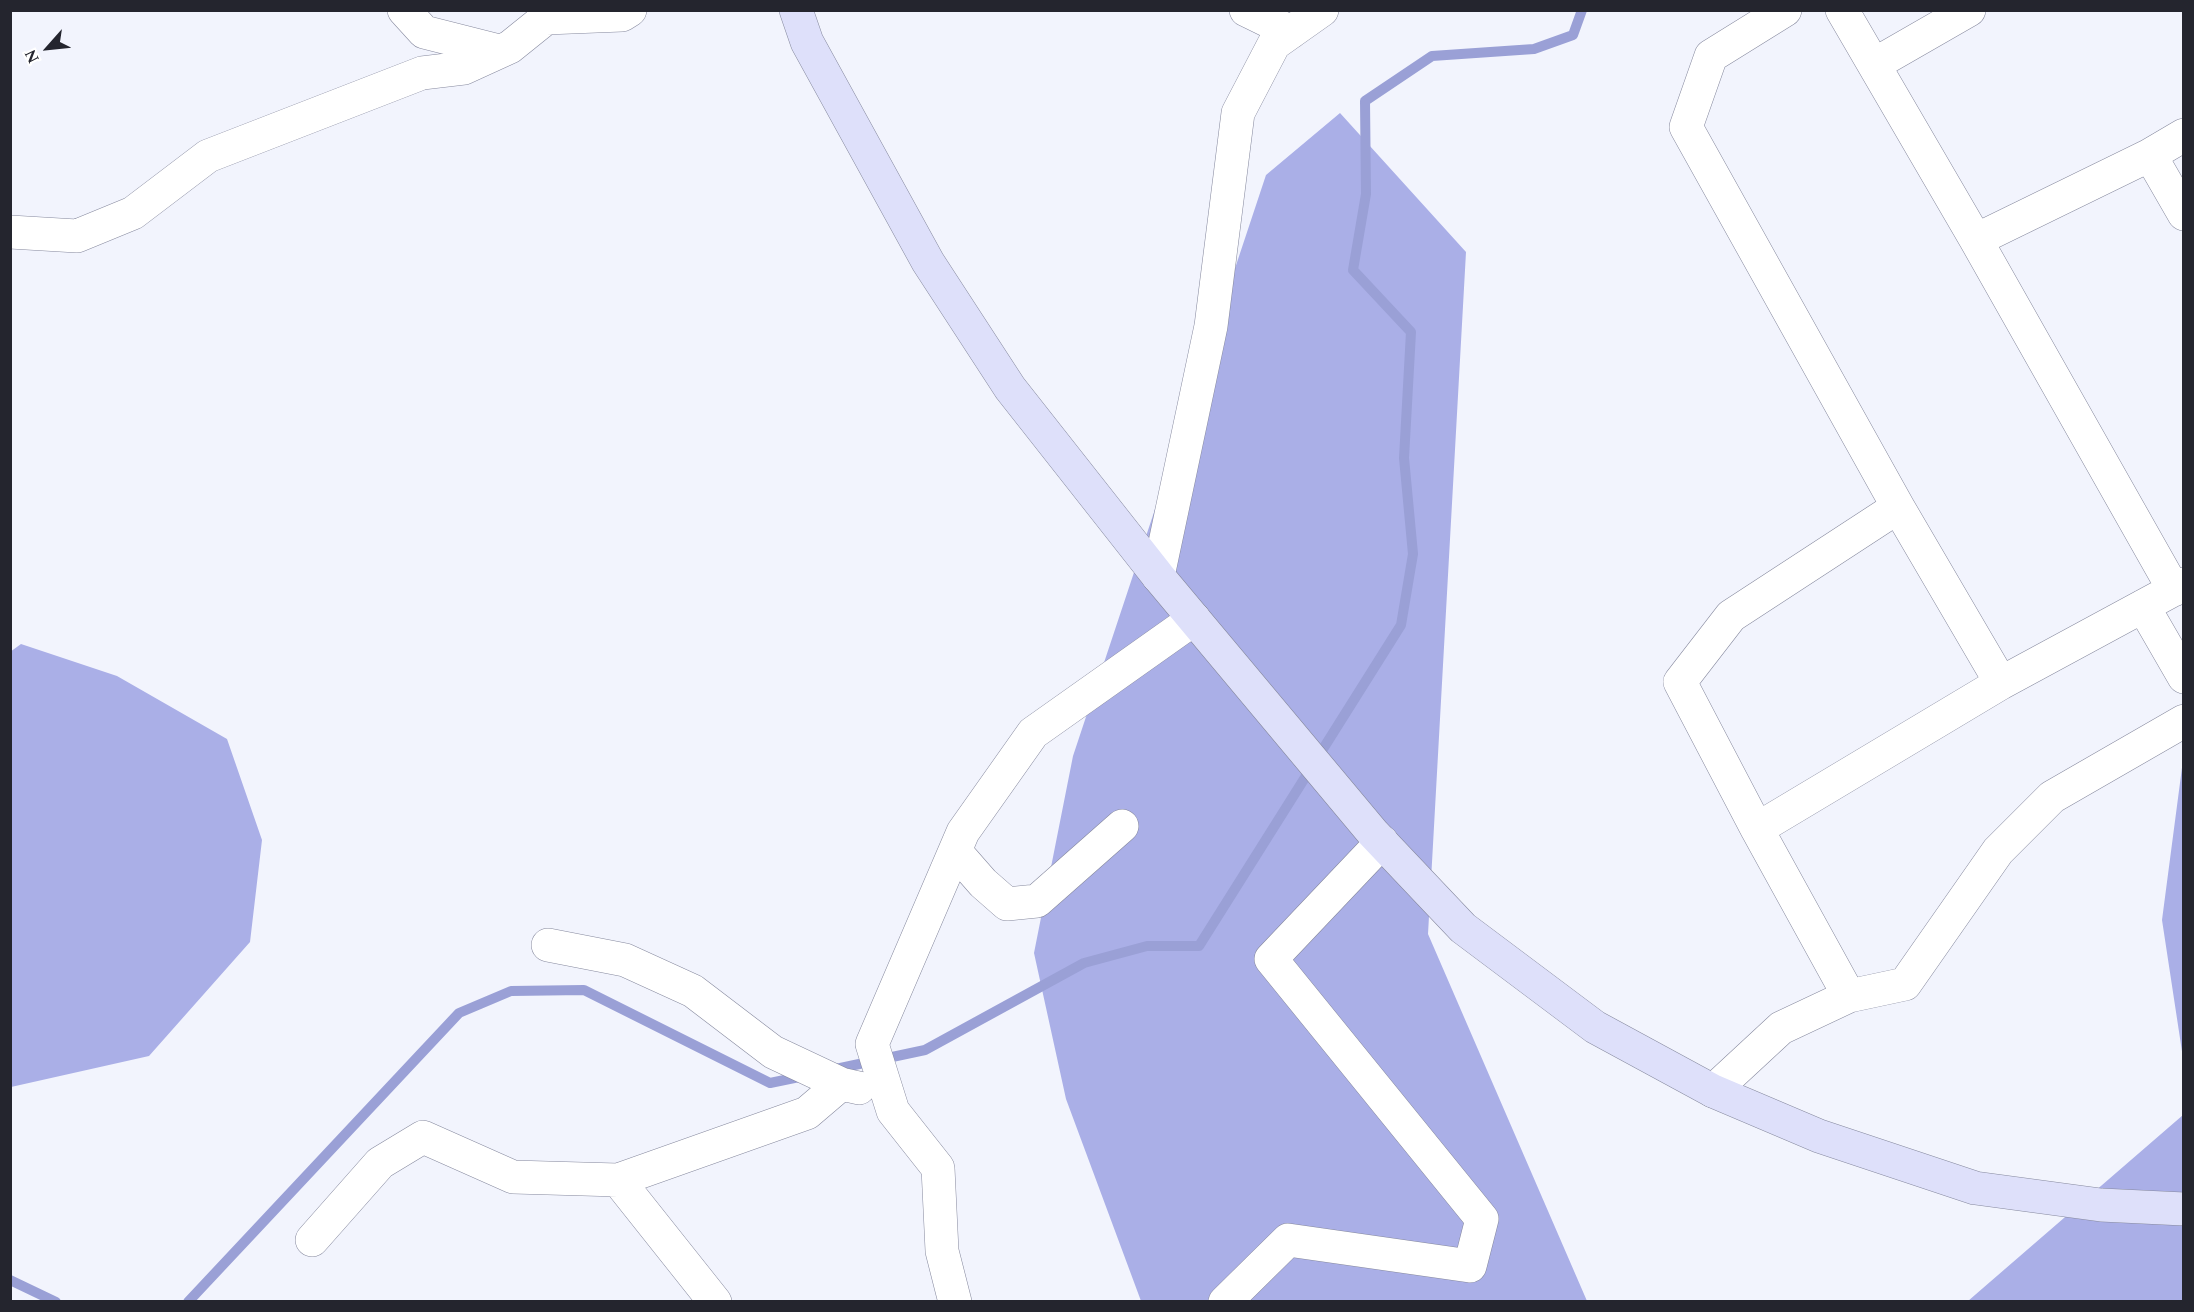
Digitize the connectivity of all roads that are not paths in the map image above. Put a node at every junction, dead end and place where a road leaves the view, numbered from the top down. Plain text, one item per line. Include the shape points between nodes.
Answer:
1 (404, 10) edge
2 (630, 10) edge
3 (796, 10) edge
4 (1246, 10) edge
5 (1323, 10) edge
6 (1785, 10) edge
7 (1842, 10) edge
8 (1969, 10) edge
9 (1291, 32) junction
10 (500, 51) junction
11 (1875, 64) junction
12 (2184, 135) edge
13 (2150, 155) junction
14 (2184, 214) edge
15 (10, 232) edge
16 (1976, 240) junction
17 (1898, 507) junction
18 (1158, 576) junction
19 (2179, 587) edge
20 (2143, 606) junction
21 (1194, 619) junction
22 (2184, 677) edge
23 (2001, 683) junction
24 (2184, 721) edge
25 (1122, 826) dead end
26 (1757, 829) junction
27 (1377, 837) junction
28 (955, 851) junction
29 (548, 945) dead end
30 (1849, 996) junction
31 (839, 1083) junction
32 (886, 1089) junction
33 (1713, 1091) junction
34 (618, 1180) junction
35 (2184, 1209) edge
36 (312, 1240) dead end
37 (715, 1302) edge
38 (955, 1302) edge
39 (1225, 1302) edge

1 - 10 street via 424,32
2 - 10 street via 622,15 546,18
3 - 18 street via 807,42 928,262 1010,388
4 - 9 street
5 - 9 street
6 - 17 street via 1711,56 1686,127
7 - 11 street
8 - 11 street
9 - 18 street via 1274,44 1238,112 1211,326
10 - 15 street via 464,68 422,73 208,156 133,213 77,236
11 - 16 street
12 - 13 street
13 - 14 street
13 - 16 street
16 - 19 street
17 - 23 street
17 - 26 street via 1731,616 1680,682
18 - 21 street
19 - 20 street
20 - 22 street
20 - 23 street
21 - 27 street
21 - 28 street via 1034,733 963,832
23 - 26 street
24 - 30 street via 2052,797 1998,851 1905,984
25 - 28 street via 1037,901 1007,904 983,884
26 - 30 street
27 - 33 street via 1473,935 1595,1027
27 - 39 street via 1271,959 1482,1219 1470,1266 1288,1240
28 - 32 street via 872,1044
29 - 31 street via 625,960 693,992 773,1052
30 - 33 street via 1781,1028
31 - 32 street
31 - 34 street via 807,1113
32 - 38 street via 893,1111 938,1168 942,1251
33 - 35 street via 1819,1136 1974,1188 2101,1205
34 - 36 street via 513,1177 423,1137 380,1163
34 - 37 street

